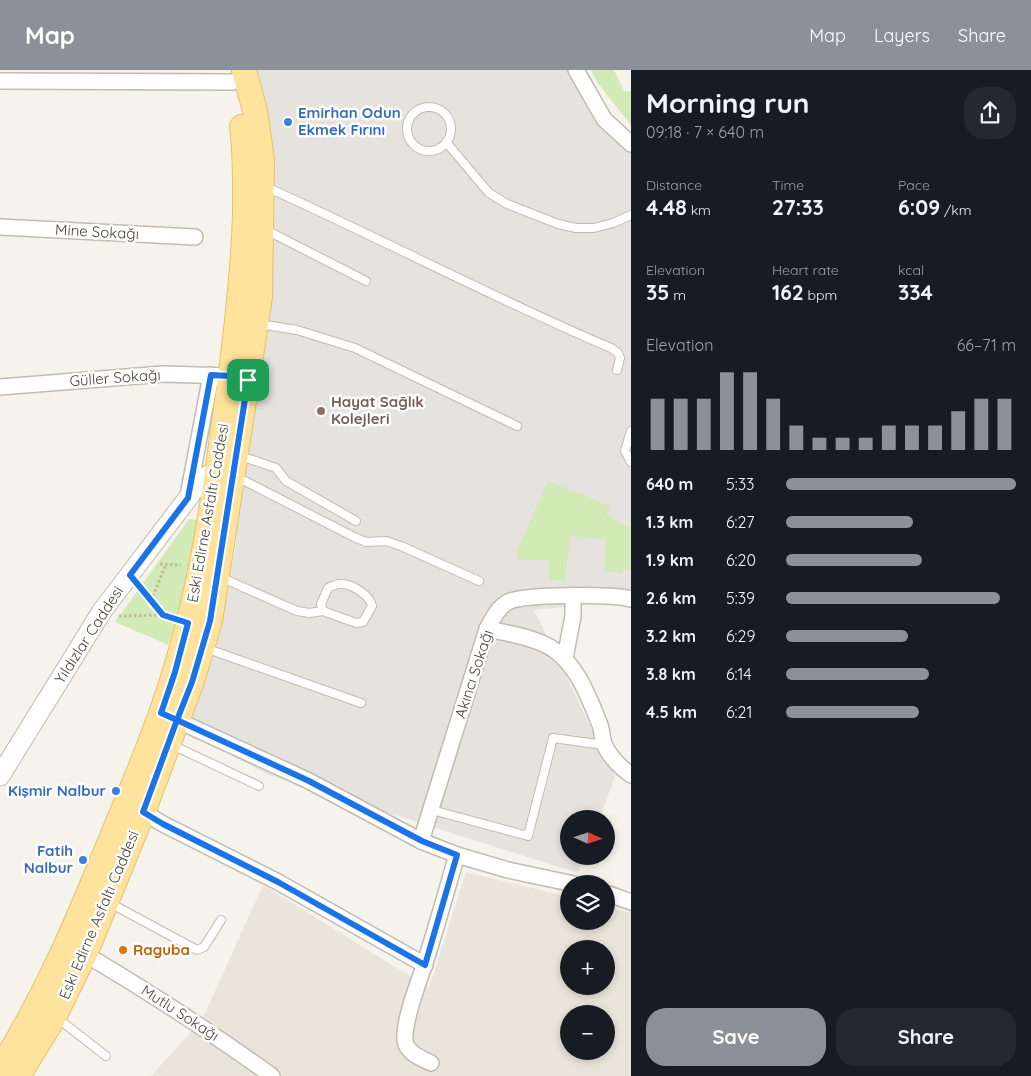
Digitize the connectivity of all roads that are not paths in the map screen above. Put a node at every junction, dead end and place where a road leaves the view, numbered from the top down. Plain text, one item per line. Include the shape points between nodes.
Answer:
1 (576, 70) edge
2 (236, 74) edge
3 (0, 81) edge
4 (446, 142) junction
5 (631, 144) edge
6 (262, 185) junction
7 (631, 215) edge
8 (0, 227) edge
9 (262, 228) junction
10 (195, 237) dead end
11 (366, 281) dead end
12 (257, 324) junction
13 (617, 370) dead end
14 (230, 377) junction
15 (0, 387) edge
16 (517, 426) dead end
17 (631, 431) edge
18 (631, 462) edge
19 (229, 467) junction
20 (188, 498) junction
21 (356, 522) dead end
22 (209, 570) junction
23 (478, 581) dead end
24 (573, 596) junction
25 (631, 599) edge
26 (323, 611) junction
27 (487, 629) junction
28 (192, 640) junction
29 (565, 658) junction
30 (362, 703) dead end
31 (169, 717) junction
32 (169, 744) junction
33 (604, 745) junction
34 (0, 776) edge
35 (631, 776) edge
36 (259, 786) dead end
37 (432, 810) junction
38 (143, 812) junction
39 (422, 841) junction
40 (457, 855) junction
41 (560, 881) edge
42 (615, 896) edge
43 (106, 901) junction
44 (631, 902) edge
45 (221, 920) dead end
46 (85, 954) junction
47 (425, 965) junction
48 (54, 1016) junction
49 (106, 1056) dead end
50 (431, 1062) dead end
51 (0, 1069) edge
52 (26, 1073) edge
53 (272, 1076) edge

1 - 5 street via 604,119
2 - 3 street
2 - 6 main road, Eski Edirne Asfaltı Caddesi via 255,110
2 - 14 main road, Eski Edirne Asfaltı Caddesi via 246,182 243,266
4 - 4 lane via 451,128 449,120 439,109 424,107 412,114 407,134 415,146 428,151
4 - 7 lane via 490,193 507,204 576,228 613,224
6 - 9 main road, Eski Edirne Asfaltı Caddesi
6 - 13 lane via 611,348 620,358
8 - 10 street, Mine Sokağı
9 - 11 lane
9 - 12 main road, Eski Edirne Asfaltı Caddesi
12 - 14 main road, Eski Edirne Asfaltı Caddesi
12 - 16 lane via 297,330 354,348
14 - 15 street, Güller Sokağı via 163,374
14 - 19 main road, Eski Edirne Asfaltı Caddesi
14 - 20 street
17 - 18 lane via 625,451
19 - 20 street, Yıldızlar Caddesi via 204,477
19 - 21 lane via 276,468 286,481
19 - 22 main road, Eski Edirne Asfaltı Caddesi
19 - 23 lane via 354,537 366,542 386,541 402,546
20 - 34 street, Yıldızlar Caddesi via 99,616
22 - 26 lane via 296,611
22 - 28 main road, Eski Edirne Asfaltı Caddesi
24 - 25 street, Akıncı Sokağı
24 - 27 street, Akıncı Sokağı via 519,598 506,602
24 - 29 street via 573,616
26 - 26 lane via 356,623 363,622 372,606 367,596 347,584 339,584 328,588 321,604
27 - 29 street via 546,645
27 - 37 street, Akıncı Sokağı
28 - 30 lane
28 - 31 main road, Eski Edirne Asfaltı Caddesi
29 - 33 street via 583,685 600,726
31 - 32 main road, Eski Edirne Asfaltı Caddesi
31 - 39 street via 309,781
31 - 51 main road, Eski Edirne Asfaltı Caddesi via 132,788 64,952
32 - 36 lane
32 - 38 main road, Eski Edirne Asfaltı Caddesi
33 - 35 street via 621,769
33 - 37 lane via 553,738 528,836
37 - 39 street, Akıncı Sokağı
38 - 43 main road, Eski Edirne Asfaltı Caddesi
38 - 47 street via 278,882
39 - 40 street
40 - 41 street
40 - 47 street
42 - 44 street
43 - 45 lane via 197,950 204,948
43 - 46 main road, Eski Edirne Asfaltı Caddesi
46 - 48 main road, Eski Edirne Asfaltı Caddesi
46 - 53 street, Mutlu Sokağı via 146,990
47 - 50 street via 414,994 405,1042 416,1056
48 - 49 lane
48 - 52 main road, Eski Edirne Asfaltı Caddesi

